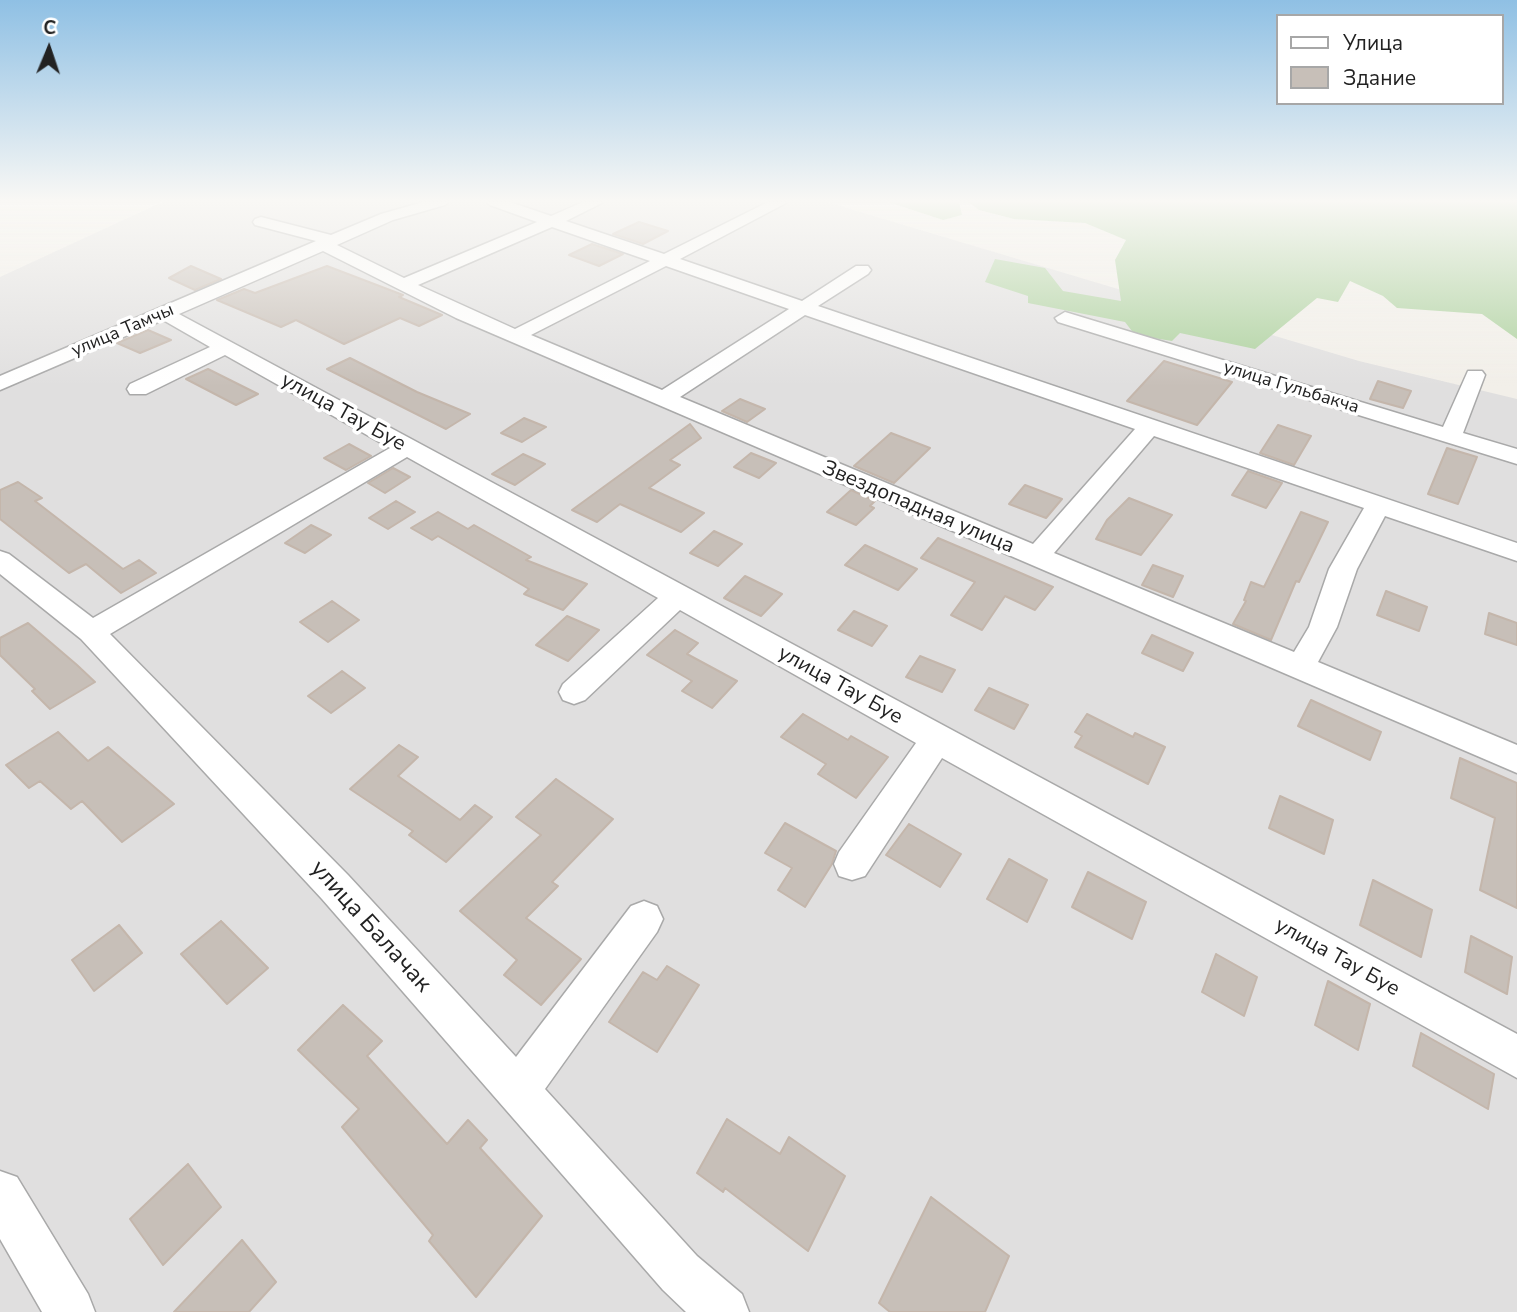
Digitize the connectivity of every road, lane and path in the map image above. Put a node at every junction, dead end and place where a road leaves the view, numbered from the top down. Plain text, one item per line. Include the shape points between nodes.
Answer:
1 (281, 263) edge
2 (366, 263) edge
3 (454, 263) edge
4 (657, 263) edge
5 (672, 263) edge
6 (862, 270) dead end
7 (405, 284) junction
8 (803, 308) junction
9 (164, 313) junction
10 (1065, 318) dead end
11 (515, 336) junction
12 (225, 347) junction
13 (1475, 375) dead end
14 (0, 384) edge
15 (138, 389) dead end
16 (662, 399) junction
17 (1149, 427) junction
18 (1450, 436) junction
19 (407, 448) junction
20 (1517, 457) edge
21 (1378, 505) junction
22 (1517, 552) edge
23 (1036, 557) junction
24 (0, 560) edge
25 (677, 597) junction
26 (91, 632) junction
27 (1300, 668) junction
28 (574, 692) dead end
29 (937, 739) junction
30 (1517, 759) edge
31 (852, 864) dead end
32 (644, 919) dead end
33 (1517, 1057) edge
34 (517, 1091) junction
35 (0, 1194) edge
36 (70, 1312) edge
37 (724, 1312) edge

1 - 9 street, улица Тамчы
2 - 7 street, Звездопадная улица
3 - 7 street
4 - 11 street
5 - 8 street
6 - 8 street
7 - 11 street, Звездопадная улица
8 - 16 street
8 - 17 street
9 - 12 street, улица Тау Буе
9 - 14 street, улица Тамчы
10 - 18 street, улица Гульбакча
11 - 16 street, Звездопадная улица
12 - 15 street
12 - 19 street, улица Тау Буе
13 - 18 street
16 - 23 street, Звездопадная улица
17 - 21 street
17 - 23 street
18 - 20 street, улица Гульбакча
19 - 25 street, улица Тау Буе
19 - 26 street
21 - 22 street
21 - 27 street via 1343,569 1323,627
23 - 27 street, Звездопадная улица
24 - 26 street, улица Балачак
25 - 28 street
25 - 29 street, улица Тау Буе
26 - 34 street, улица Балачак via 335,887
27 - 30 street, Звездопадная улица
29 - 31 street
29 - 33 street, улица Тау Буе
32 - 34 street
34 - 37 street, улица Балачак via 680,1273
35 - 36 street

